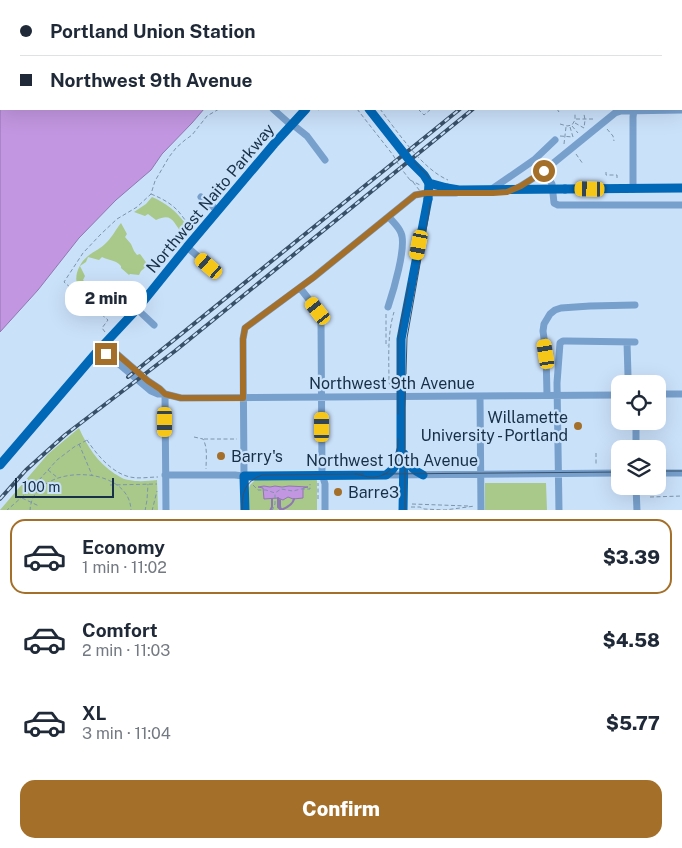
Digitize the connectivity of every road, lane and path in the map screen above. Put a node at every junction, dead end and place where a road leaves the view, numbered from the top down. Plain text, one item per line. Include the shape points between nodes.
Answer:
1 (217, 110) edge
2 (274, 110) edge
3 (305, 110) edge
4 (358, 110) edge
5 (370, 110) edge
6 (381, 110) edge
7 (419, 110) edge
8 (430, 110) edge
9 (634, 110) edge
10 (682, 110) edge
11 (575, 113) dead end
12 (584, 114) dead end
13 (575, 119) junction
14 (585, 119) junction
15 (594, 120) dead end
16 (574, 123) junction
17 (602, 123) junction
18 (292, 124) junction
19 (560, 124) dead end
20 (566, 126) junction
21 (571, 126) junction
22 (578, 133) dead end
23 (565, 137) junction
24 (558, 138) joint
25 (614, 141) dead end
26 (564, 144) dead end
27 (576, 154) dead end
28 (326, 160) dead end
29 (583, 164) dead end
30 (544, 171) junction
31 (606, 172) dead end
32 (434, 173) dead end
33 (617, 178) dead end
34 (413, 182) junction
35 (429, 183) junction
36 (682, 188) edge
37 (633, 189) junction
38 (488, 193) junction
39 (151, 194) junction
40 (201, 197) dead end
41 (428, 199) junction
42 (682, 205) edge
43 (218, 212) junction
44 (389, 217) junction
45 (198, 234) junction
46 (187, 247) junction
47 (209, 266) dead end
48 (300, 288) junction
49 (635, 306) dead end
50 (388, 307) joint
51 (137, 309) junction
52 (394, 312) dead end
53 (154, 325) dead end
54 (102, 328) dead end
55 (102, 346) junction
56 (388, 347) junction
57 (628, 375) edge
58 (391, 386) dead end
59 (165, 394) junction
60 (666, 394) edge
61 (682, 394) edge
62 (547, 395) junction
63 (557, 395) junction
64 (611, 395) edge
65 (401, 396) junction
66 (480, 396) junction
67 (322, 397) junction
68 (243, 398) junction
69 (194, 437) dead end
70 (203, 439) junction
71 (234, 439) dead end
72 (79, 444) junction
73 (402, 451) junction
74 (596, 453) dead end
75 (0, 465) edge
76 (596, 466) dead end
77 (48, 469) junction
78 (611, 473) edge
79 (666, 473) edge
80 (682, 473) edge
81 (480, 474) junction
82 (558, 474) junction
83 (92, 475) junction
84 (206, 475) junction
85 (386, 475) junction
86 (404, 475) junction
87 (423, 475) junction
88 (165, 476) junction
89 (244, 476) junction
90 (322, 476) junction
91 (58, 478) junction
92 (140, 478) junction
93 (141, 484) junction
94 (148, 484) junction
95 (157, 484) dead end
96 (252, 484) dead end
97 (310, 484) dead end
98 (110, 485) dead end
99 (118, 485) junction
100 (157, 491) dead end
101 (274, 493) junction
102 (636, 495) edge
103 (682, 496) edge
104 (650, 497) dead end
105 (22, 498) junction
106 (31, 502) junction
107 (39, 506) dead end
108 (468, 506) junction
109 (274, 507) junction
110 (408, 507) edge
111 (481, 508) edge
112 (276, 509) edge
113 (6, 510) edge
114 (30, 510) edge
115 (131, 510) edge
116 (145, 510) edge
117 (152, 510) edge
118 (166, 510) edge
119 (245, 510) edge
120 (272, 510) edge
121 (325, 510) edge
122 (558, 510) edge
123 (637, 510) edge

1 - 39 path via 168,157
2 - 18 street
3 - 18 main road, Northwest Naito Parkway
4 - 34 path, bridge
5 - 35 main road, bridge
6 - 32 path, bridge
7 - 8 path via 424,115
9 - 10 street
9 - 17 street via 618,112
9 - 37 street
11 - 13 path
12 - 14 path
13 - 14 path
13 - 16 path
14 - 15 path
14 - 16 path via 584,128
16 - 21 path
17 - 25 path
17 - 30 street
18 - 28 street via 307,136
18 - 43 main road, Northwest Naito Parkway
19 - 20 path
20 - 21 path
20 - 23 path
21 - 22 path
21 - 23 path via 573,137
23 - 24 path
23 - 26 path
24 - 38 street
27 - 29 path
30 - 38 street via 517,189
30 - 42 street via 552,184 554,203 558,205
31 - 33 path via 606,175 617,175
34 - 35 path, bridge via 421,186
34 - 41 path, bridge
35 - 37 main road, bridge via 459,190
35 - 41 main road, bridge
36 - 37 main road
38 - 44 street via 420,193
39 - 45 path via 172,205
39 - 54 path via 100,234 64,282 108,320
40 - 43 street
41 - 65 main road via 400,351
43 - 45 main road, Northwest Naito Parkway
44 - 48 street
44 - 50 street via 400,230 403,242
45 - 46 main road, Northwest Naito Parkway
46 - 47 street
46 - 51 main road, Northwest Naito Parkway
48 - 67 street via 320,315
48 - 68 street via 245,328
49 - 62 street via 561,308 550,314 543,331
50 - 56 path
51 - 53 street
51 - 55 main road, Northwest Naito Parkway
52 - 56 path
55 - 59 street, Northwest 9th Avenue via 106,354 147,388
55 - 75 main road, Northwest Naito Parkway
56 - 58 path
57 - 63 street via 631,342 561,342
59 - 68 street, Northwest 9th Avenue via 181,398
59 - 88 street
60 - 61 street
62 - 63 street, Northwest 9th Avenue
62 - 66 street, Northwest 9th Avenue
63 - 64 street, Northwest 9th Avenue
63 - 82 street
65 - 66 street, Northwest 9th Avenue
65 - 67 street, Northwest 9th Avenue
65 - 73 main road
66 - 81 street
67 - 68 street, Northwest 9th Avenue
67 - 90 street
68 - 89 street
69 - 70 path
70 - 71 path
70 - 84 path
72 - 77 path
72 - 83 path
72 - 92 path via 88,439 99,456 115,470
73 - 85 main road via 398,463
73 - 86 main road
73 - 87 main road via 408,464
74 - 76 path
77 - 91 path
77 - 105 path
78 - 82 street, Northwest 10th Avenue
79 - 80 street
81 - 82 street, Northwest 10th Avenue
81 - 87 street, Northwest 10th Avenue
81 - 111 street
82 - 122 street
83 - 91 path
83 - 99 path
84 - 88 street, Northwest 10th Avenue
84 - 89 street, Northwest 10th Avenue
85 - 86 street, Northwest 10th Avenue
85 - 90 main road, Northwest 10th Avenue
86 - 87 street, Northwest 10th Avenue
86 - 110 main road
88 - 92 path
88 - 118 street
89 - 90 main road, Northwest 10th Avenue
89 - 119 main road
90 - 121 street
91 - 106 path via 41,488
92 - 93 path
93 - 94 path
93 - 99 path
94 - 95 path
94 - 116 path
96 - 101 path via 258,490
97 - 101 path via 310,489 281,489
98 - 99 path
99 - 115 path via 129,498
100 - 117 path
101 - 109 path
102 - 123 street
103 - 104 path
105 - 106 path
105 - 113 path
106 - 107 path
106 - 114 path
108 - 110 path
108 - 110 path via 444,510
108 - 111 path
109 - 112 path
109 - 120 path

